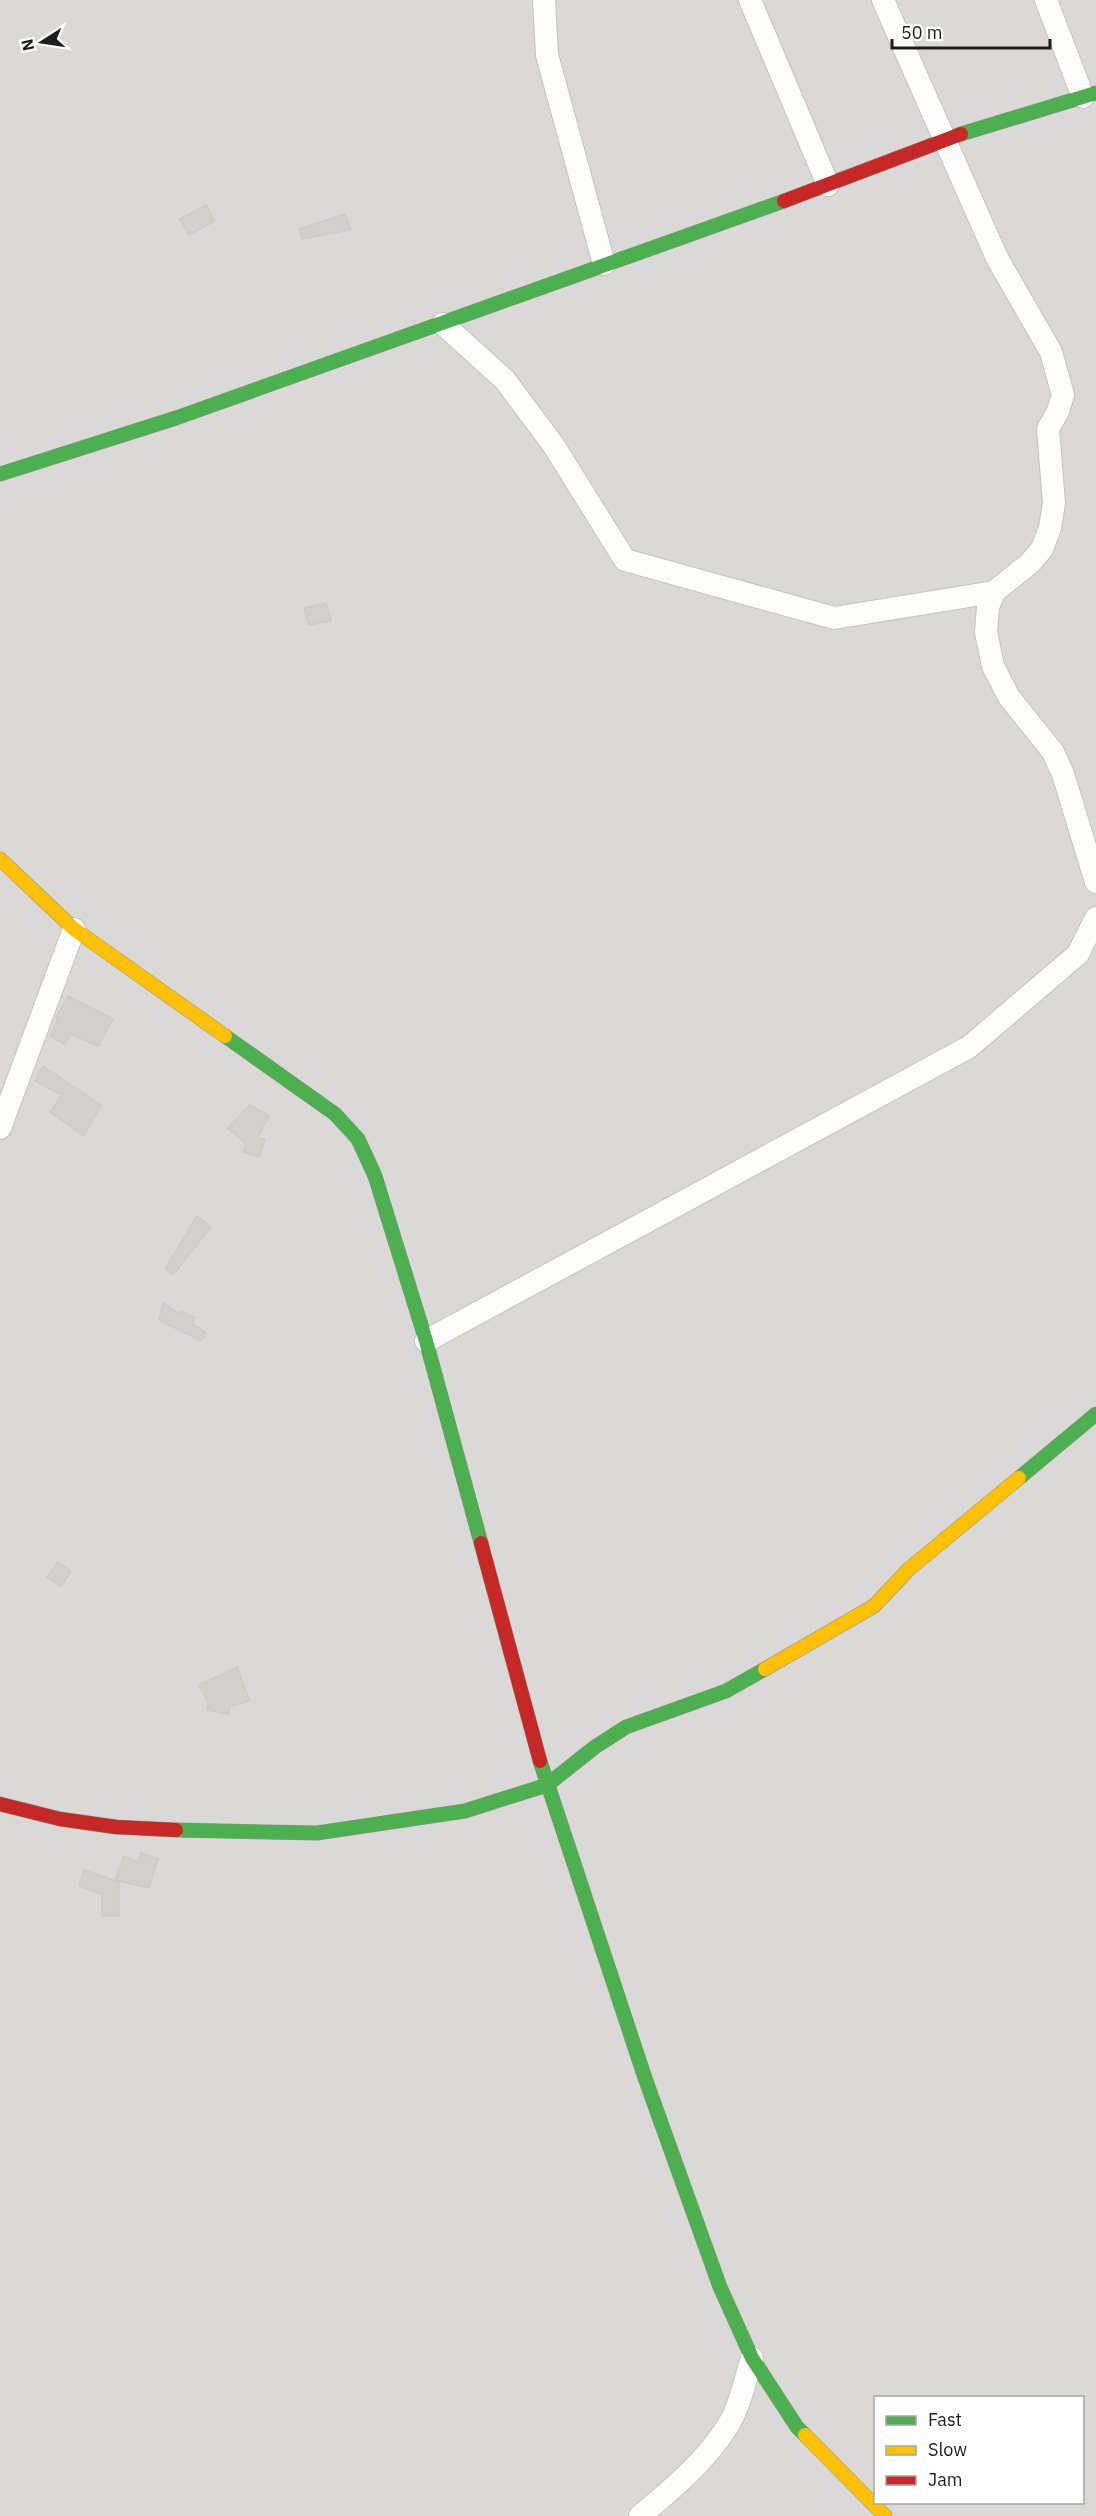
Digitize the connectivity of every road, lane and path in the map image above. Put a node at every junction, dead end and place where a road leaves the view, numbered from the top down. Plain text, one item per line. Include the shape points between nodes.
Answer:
1 (544, 0) edge
2 (750, 0) edge
3 (883, 0) edge
4 (1046, 0) edge
5 (1089, 95) edge
6 (946, 138) junction
7 (828, 185) junction
8 (604, 264) junction
9 (442, 324) junction
10 (0, 474) edge
11 (994, 592) junction
12 (0, 859) edge
13 (1096, 882) edge
14 (1096, 918) edge
15 (74, 929) junction
16 (0, 1128) edge
17 (426, 1341) junction
18 (1096, 1414) edge
19 (547, 1785) junction
20 (0, 1804) edge
21 (752, 2358) junction
22 (662, 2508) edge
23 (640, 2516) edge
24 (885, 2516) edge

1 - 8 street via 547,55
2 - 7 street
3 - 6 street
4 - 5 street
5 - 6 street
6 - 7 street
6 - 11 street via 998,258 1051,352 1064,395 1048,429 1054,503 1050,528 1030,563
7 - 8 street
8 - 9 street
9 - 10 street via 176,418
9 - 11 street via 505,380 554,446 625,560 834,618
11 - 13 street via 986,632 993,666 1009,697 1053,752
12 - 15 street
14 - 17 street via 1078,954 969,1047
15 - 16 street
15 - 17 street via 298,1086 335,1114 358,1139 375,1176
17 - 19 street
18 - 19 street via 909,1569 874,1606 726,1690 626,1727
19 - 20 street via 465,1811 317,1833 116,1827 60,1819
19 - 21 street via 645,2078 720,2287
21 - 22 street via 727,2427
21 - 24 street via 797,2427
22 - 23 street

